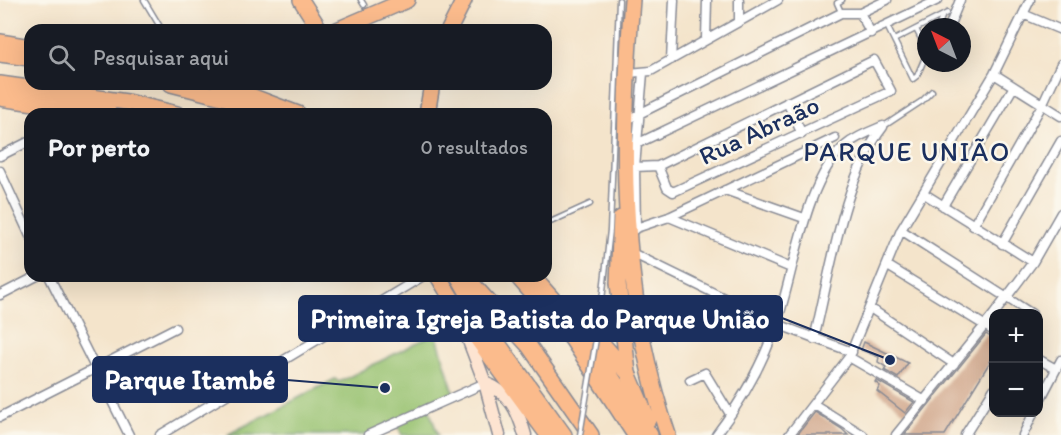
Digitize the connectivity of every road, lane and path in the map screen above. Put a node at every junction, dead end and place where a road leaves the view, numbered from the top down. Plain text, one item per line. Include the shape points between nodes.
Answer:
1 (144, 0) edge
2 (301, 0) edge
3 (361, 0) edge
4 (407, 0) edge
5 (464, 0) edge
6 (619, 0) edge
7 (632, 0) edge
8 (674, 0) edge
9 (707, 0) edge
10 (739, 0) edge
11 (842, 0) edge
12 (887, 0) edge
13 (938, 0) edge
14 (960, 0) edge
15 (1030, 0) edge
16 (773, 1) edge
17 (364, 5) dead end
18 (841, 13) junction
19 (860, 13) junction
20 (1023, 14) junction
21 (953, 18) edge
22 (739, 21) junction
23 (158, 24) edge
24 (315, 24) edge
25 (351, 24) edge
26 (452, 24) edge
27 (887, 26) junction
28 (916, 29) edge
29 (1061, 30) edge
30 (871, 33) junction
31 (706, 39) junction
32 (894, 40) junction
33 (0, 42) edge
34 (24, 46) edge
35 (5, 54) edge
36 (24, 57) edge
37 (671, 60) junction
38 (1061, 64) edge
39 (919, 72) edge
40 (636, 73) junction
41 (994, 74) junction
42 (0, 84) edge
43 (24, 87) edge
44 (1013, 88) junction
45 (42, 90) edge
46 (195, 90) edge
47 (237, 90) edge
48 (431, 90) edge
49 (932, 90) dead end
50 (0, 98) edge
51 (788, 102) junction
52 (1042, 105) junction
53 (69, 108) edge
54 (152, 108) edge
55 (251, 108) edge
56 (283, 108) edge
57 (429, 108) edge
58 (1061, 116) edge
59 (633, 118) junction
60 (884, 126) junction
61 (802, 134) junction
62 (835, 138) dead end
63 (1061, 141) edge
64 (24, 144) edge
65 (631, 146) junction
66 (0, 156) edge
67 (658, 166) junction
68 (634, 167) junction
69 (0, 171) edge
70 (725, 190) junction
71 (922, 193) junction
72 (626, 201) junction
73 (590, 204) dead end
74 (942, 207) junction
75 (1061, 213) edge
76 (669, 217) junction
77 (804, 218) junction
78 (552, 221) edge
79 (24, 223) edge
80 (973, 226) junction
81 (901, 230) junction
82 (632, 231) junction
83 (1002, 244) junction
84 (630, 252) junction
85 (1033, 262) junction
86 (888, 266) junction
87 (791, 268) junction
88 (25, 282) edge
89 (52, 282) edge
90 (413, 282) edge
91 (442, 282) edge
92 (461, 282) edge
93 (470, 282) edge
94 (522, 282) edge
95 (538, 282) edge
96 (0, 295) edge
97 (550, 295) junction
98 (1007, 296) junction
99 (453, 301) junction
100 (870, 308) junction
101 (998, 309) edge
102 (1025, 309) edge
103 (989, 321) edge
104 (777, 324) junction
105 (985, 326) junction
106 (175, 328) dead end
107 (989, 329) edge
108 (814, 339) junction
109 (851, 355) junction
110 (1061, 360) edge
111 (1043, 362) edge
112 (954, 364) junction
113 (94, 367) junction
114 (1056, 369) junction
115 (628, 373) junction
116 (690, 380) dead end
117 (485, 383) junction
118 (1043, 394) edge
119 (989, 396) edge
120 (925, 401) junction
121 (513, 404) junction
122 (815, 405) junction
123 (492, 410) junction
124 (730, 414) junction
125 (0, 417) edge
126 (1032, 417) edge
127 (129, 435) edge
128 (160, 435) edge
129 (368, 435) edge
130 (499, 435) edge
131 (525, 435) edge
132 (548, 435) edge
133 (564, 435) edge
134 (580, 435) edge
135 (591, 435) edge
136 (635, 435) edge
137 (651, 435) edge
138 (668, 435) edge
139 (716, 435) edge
140 (789, 435) edge
141 (863, 435) edge
142 (896, 435) edge
143 (965, 435) edge
144 (1023, 435) edge

1 - 23 lane
2 - 24 highway
3 - 17 lane
4 - 25 highway
5 - 26 highway
6 - 134 lane, bridge via 606,275
7 - 40 highway
8 - 37 street
9 - 31 street
10 - 22 street
11 - 18 lane via 837,3
12 - 19 street
13 - 27 street
14 - 21 street
15 - 20 street
16 - 22 street
18 - 19 street
18 - 59 street
19 - 30 street
20 - 29 street
20 - 41 street
22 - 31 street
27 - 30 street
27 - 32 lane
28 - 32 lane
30 - 65 street
31 - 37 street
32 - 39 lane via 913,79
33 - 34 highway
35 - 36 highway
37 - 40 street
38 - 52 street
40 - 59 highway
41 - 44 street
41 - 71 street
42 - 43 highway
44 - 52 street
44 - 74 street
45 - 54 highway
46 - 55 highway
47 - 56 highway
48 - 57 highway
49 - 60 lane
50 - 53 highway
51 - 61 street
51 - 61 street, Rua Abraão via 874,60 891,91
51 - 67 street
52 - 58 street
52 - 80 street
59 - 65 highway
60 - 77 street via 852,141 839,152
60 - 108 street via 869,145 855,176
61 - 67 street, Rua Abraão via 673,192 667,188
62 - 70 street
63 - 83 street
64 - 66 street
65 - 68 street
65 - 72 highway
67 - 68 street
68 - 82 street
69 - 79 street
70 - 76 street
70 - 77 street
71 - 74 street
71 - 81 street
72 - 82 highway
72 - 115 highway via 618,231 618,253 621,327
73 - 78 lane
74 - 80 street
75 - 85 street
76 - 82 street
76 - 87 street
77 - 87 street
80 - 83 street
81 - 86 street
81 - 98 street
82 - 84 highway
83 - 85 street
84 - 104 street
84 - 138 highway via 642,345
85 - 98 street
86 - 100 street
86 - 105 street
87 - 104 street
88 - 96 street
89 - 113 street
90 - 128 street
91 - 99 highway
92 - 133 highway via 494,338
93 - 135 highway via 529,346
94 - 136 highway via 572,339
95 - 97 highway
97 - 115 highway via 586,326
97 - 137 highway via 580,330
98 - 101 street
98 - 102 street
99 - 117 street
99 - 132 highway
100 - 109 street
100 - 112 street
103 - 105 street
104 - 108 street
104 - 124 street
105 - 107 street
105 - 112 street
106 - 113 street
108 - 109 street
109 - 120 street
109 - 122 street
110 - 114 street
111 - 114 street
112 - 120 street
113 - 125 street
113 - 127 street
114 - 118 street
115 - 137 highway
116 - 124 street via 705,373
117 - 121 street
117 - 123 street
117 - 129 street
119 - 143 street
120 - 142 street
121 - 123 street via 500,399
121 - 131 street
122 - 140 street
122 - 141 street
123 - 130 street
124 - 139 street
126 - 144 street

